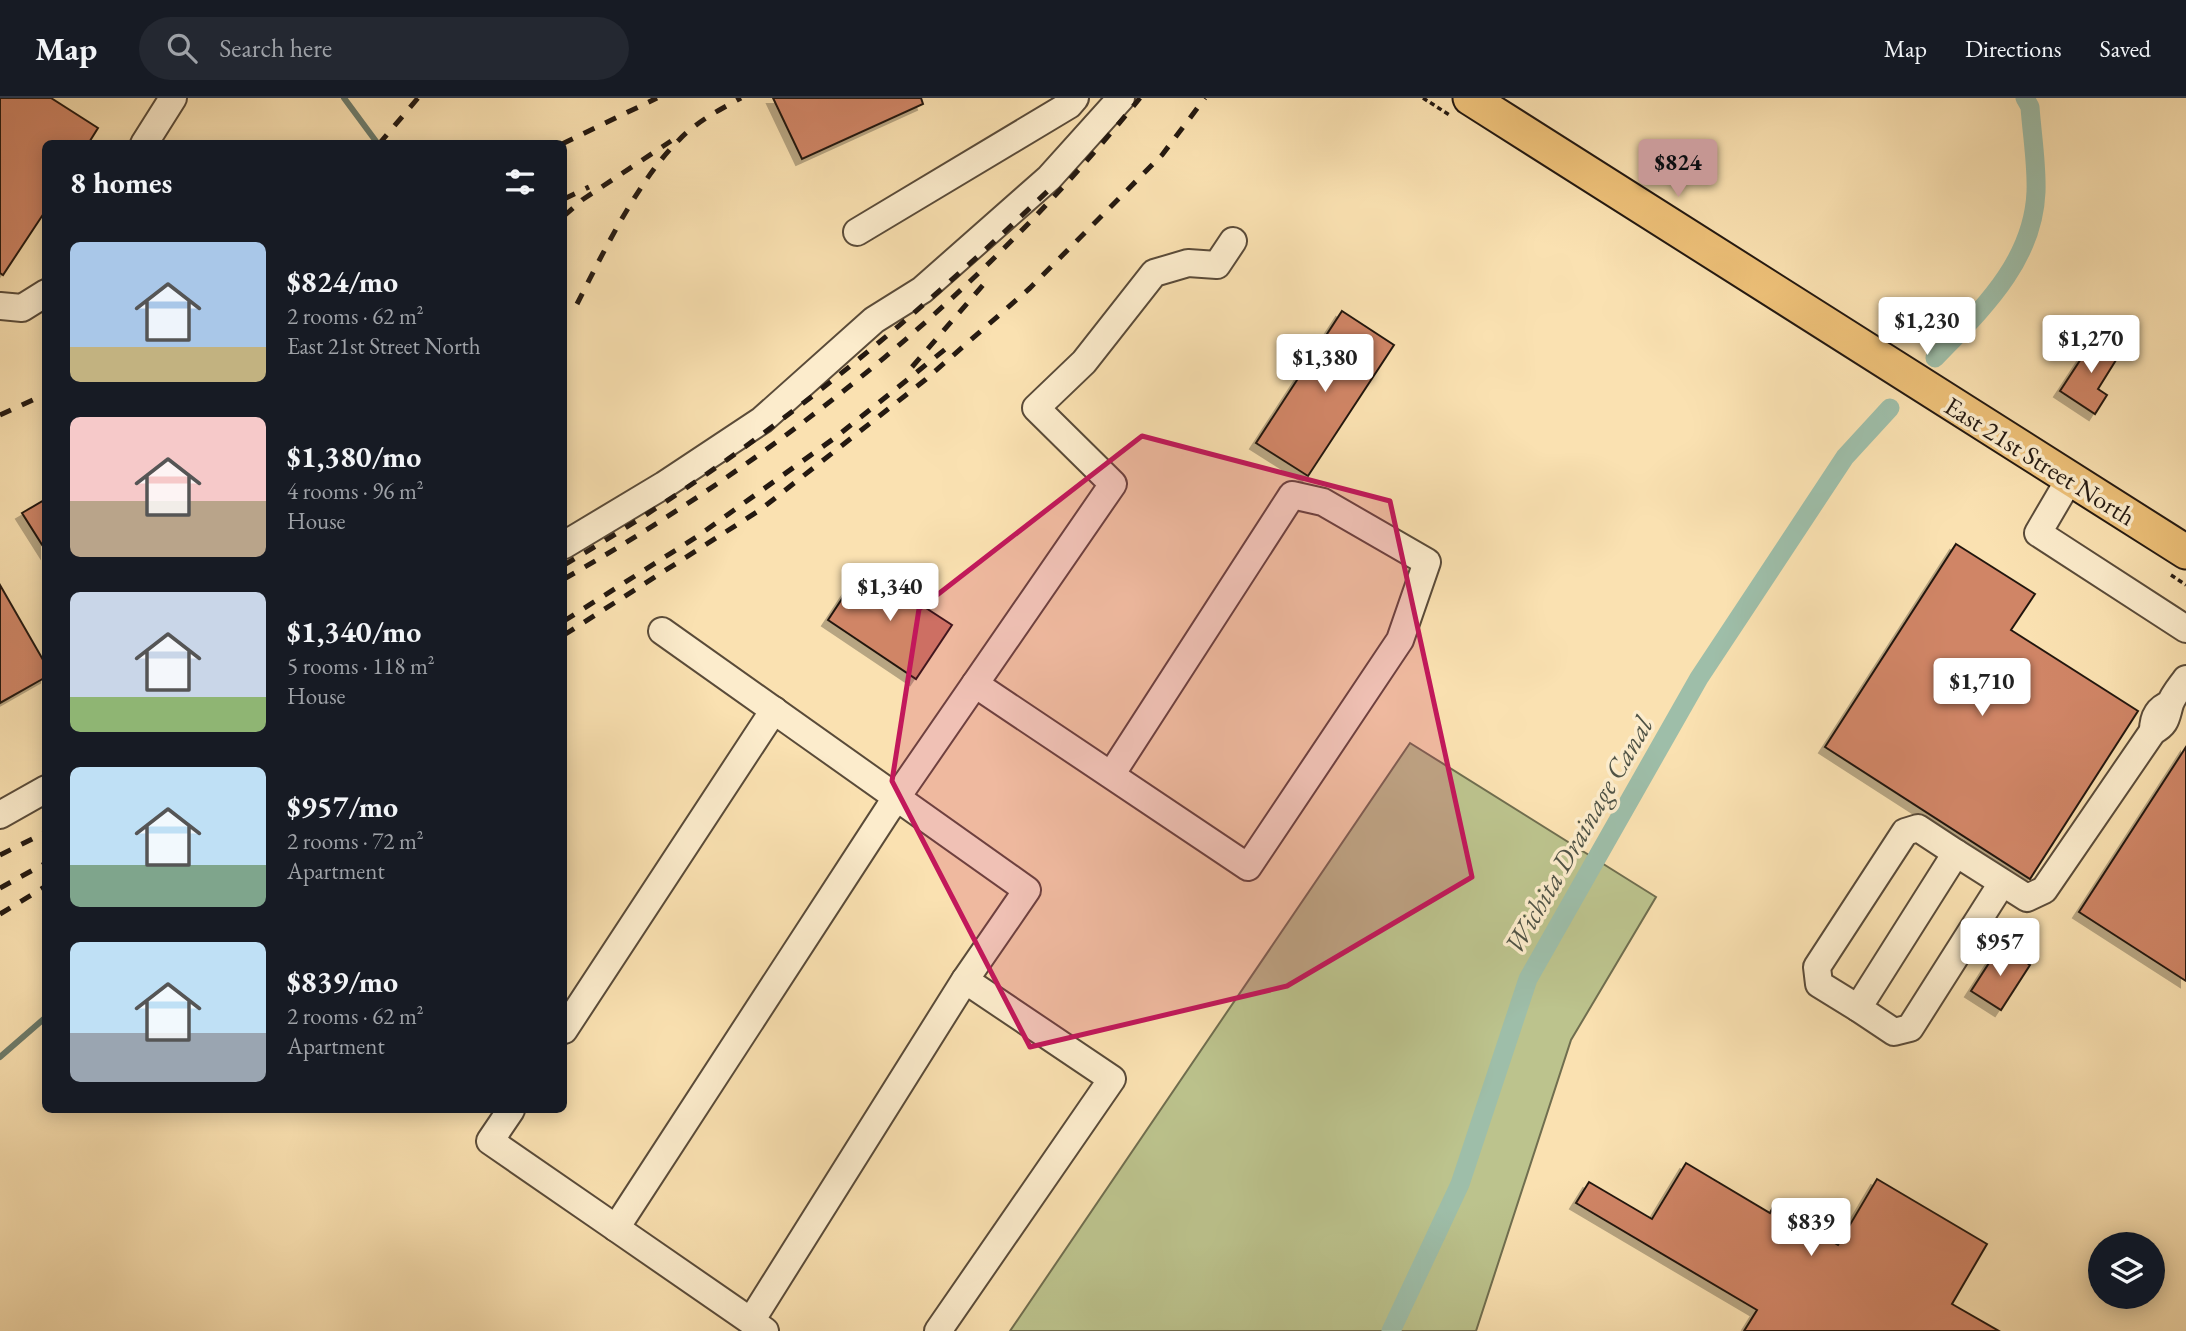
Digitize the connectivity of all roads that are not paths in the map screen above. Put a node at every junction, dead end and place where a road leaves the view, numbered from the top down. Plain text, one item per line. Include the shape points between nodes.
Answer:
1 (173, 98) edge
2 (1075, 98) edge
3 (1121, 98) edge
4 (1470, 98) edge
5 (147, 140) edge
6 (857, 232) dead end
7 (1233, 241) dead end
8 (42, 296) edge
9 (0, 306) edge
10 (2069, 480) junction
11 (567, 543) edge
12 (2186, 552) edge
13 (2186, 629) edge
14 (662, 631) dead end
15 (2186, 679) edge
16 (975, 684) junction
17 (775, 710) junction
18 (1111, 775) junction
19 (42, 791) edge
20 (898, 796) junction
21 (0, 815) edge
22 (1956, 853) junction
23 (2002, 883) junction
24 (965, 980) junction
25 (1858, 1008) junction
26 (567, 1025) edge
27 (509, 1113) edge
28 (616, 1228) junction
29 (758, 1326) edge
30 (938, 1331) edge

1 - 5 lane
2 - 6 lane
3 - 11 lane via 1049,178 922,290 874,320 762,420
4 - 10 main road, East 21st Street North
7 - 16 lane via 1217,265 1188,263 1154,274 1084,362 1036,408 1112,484
8 - 9 lane via 22,308
10 - 12 main road, East 21st Street North
10 - 13 lane via 2038,533
14 - 17 lane
15 - 23 lane via 2170,704 2161,708 2153,720 2153,731 2044,890 2028,898
16 - 18 lane
16 - 20 lane
17 - 20 lane
17 - 26 lane
18 - 18 lane via 1248,866 1400,640 1427,562 1323,502 1292,495
19 - 21 lane
20 - 24 lane via 1027,890
20 - 28 lane
22 - 23 lane
22 - 25 lane
22 - 25 lane via 1918,828 1905,832 1817,967 1819,984
23 - 25 lane via 1910,1028 1894,1032
24 - 29 lane
24 - 30 lane via 1112,1079
27 - 28 lane via 490,1141
28 - 29 lane

